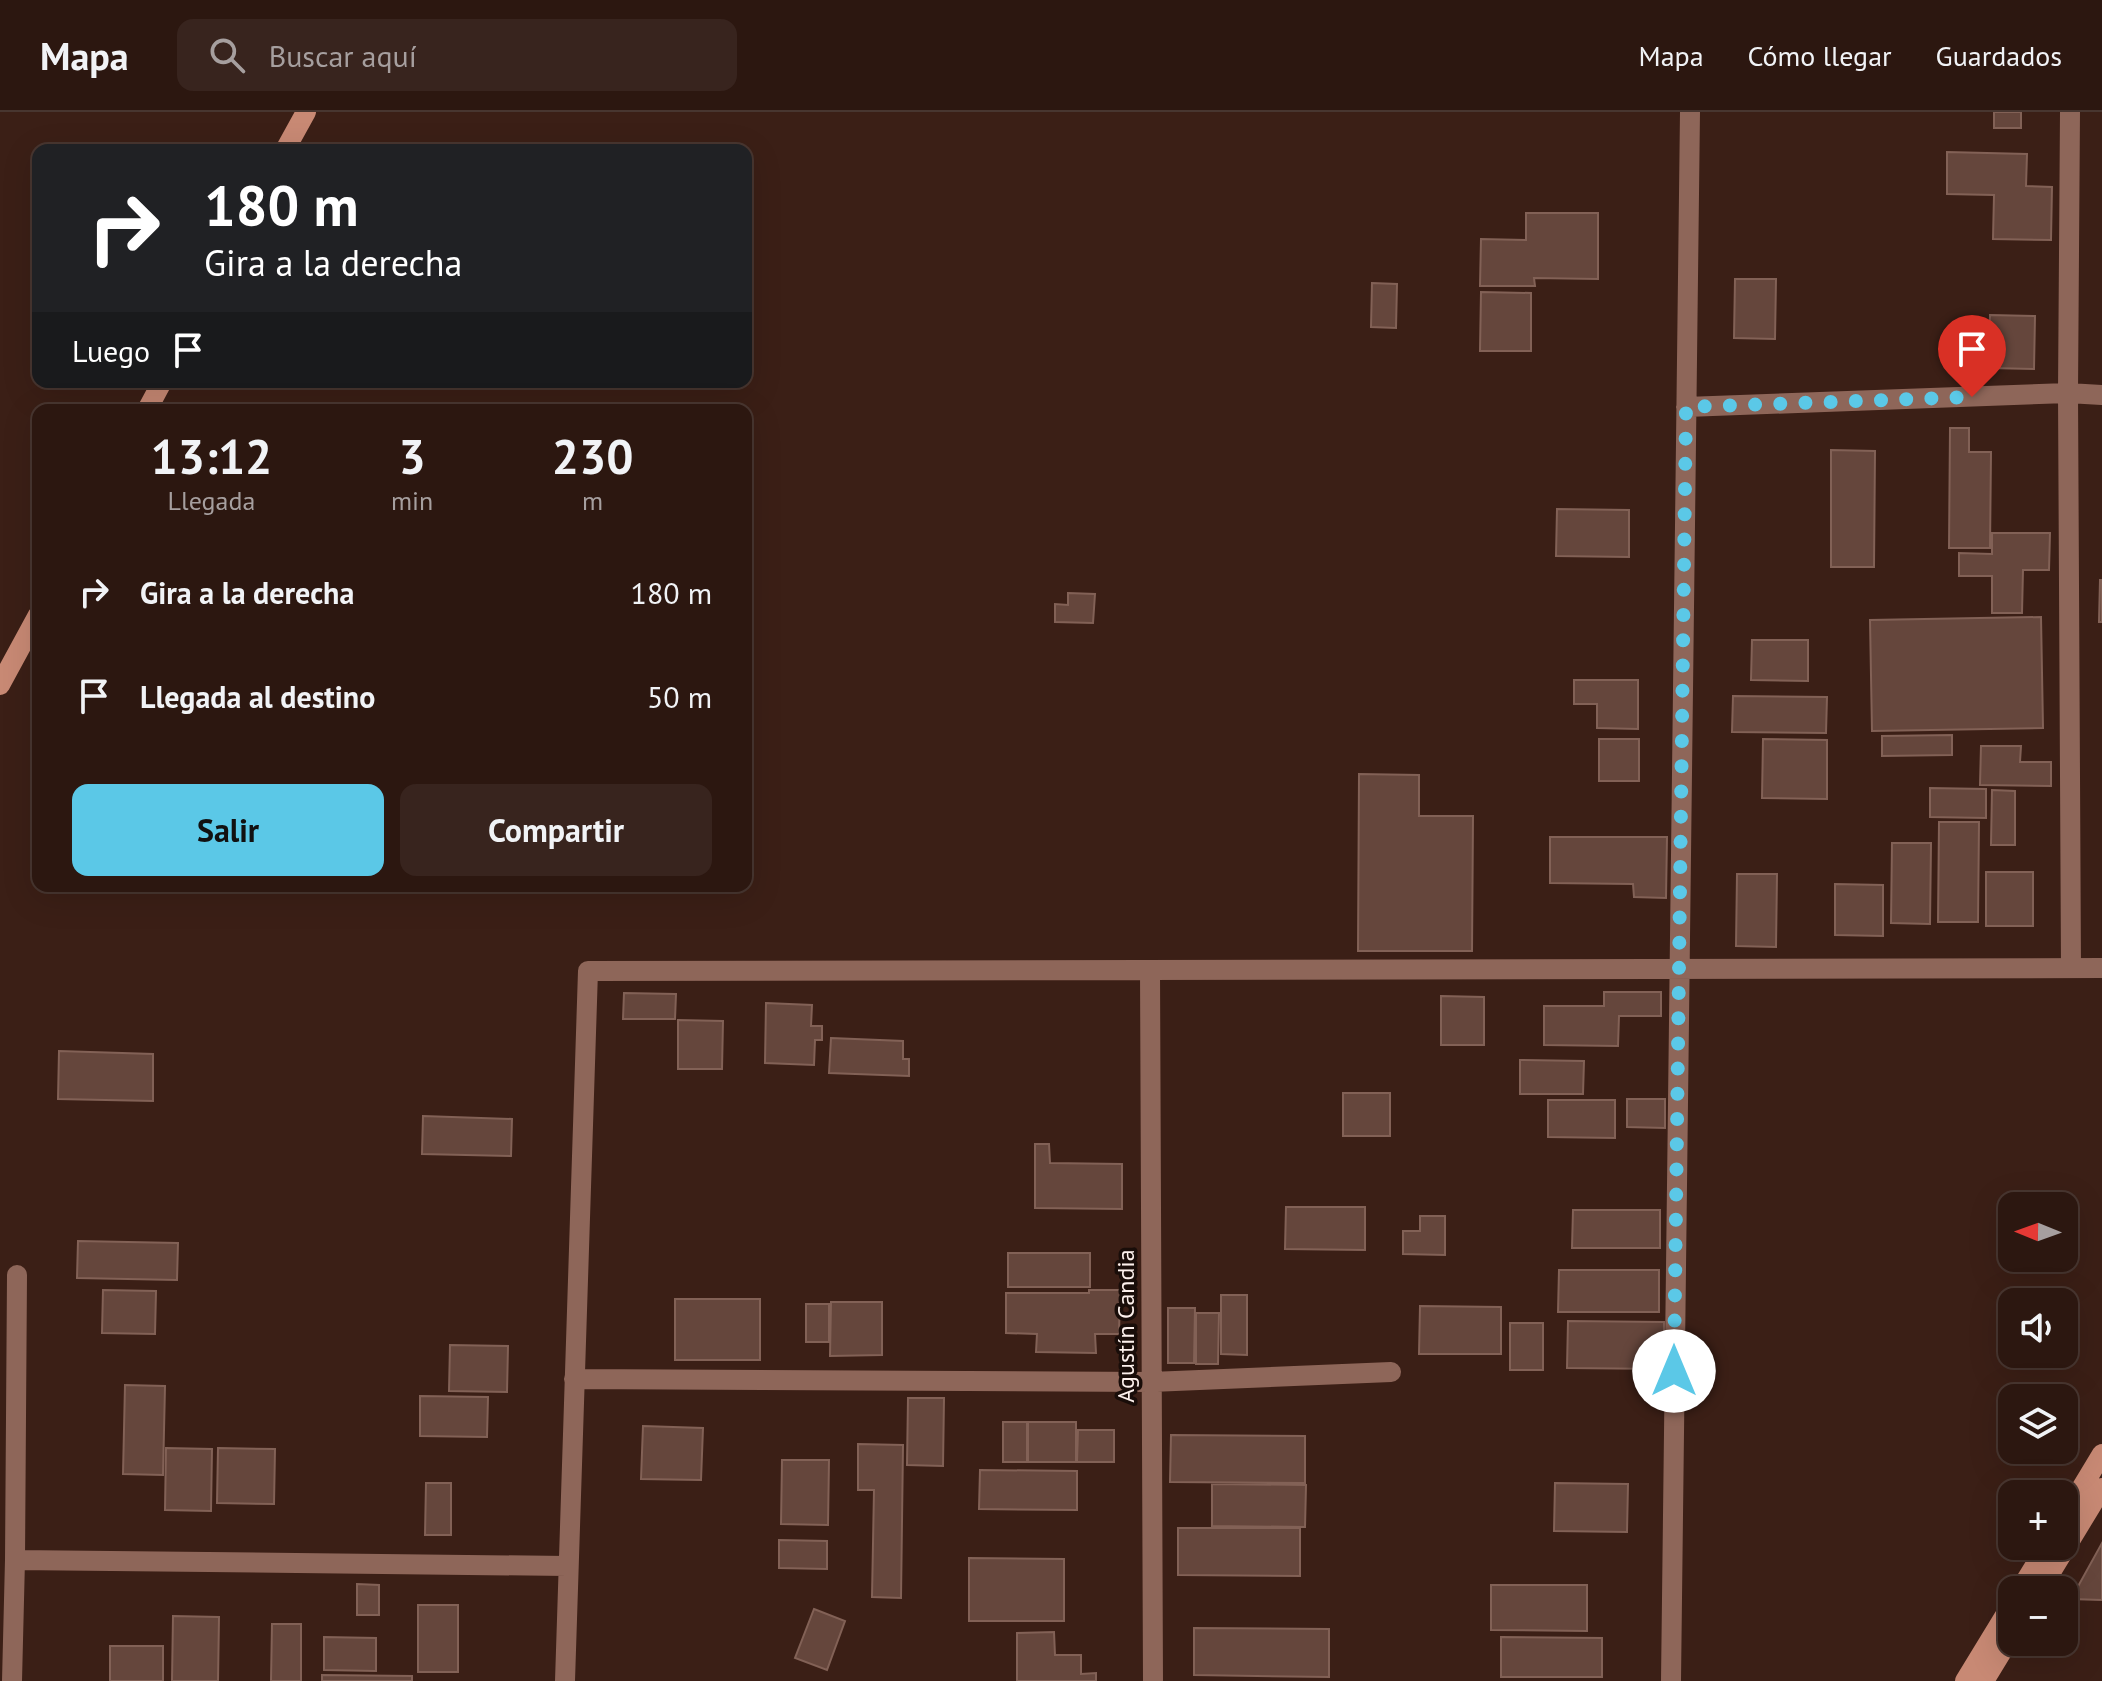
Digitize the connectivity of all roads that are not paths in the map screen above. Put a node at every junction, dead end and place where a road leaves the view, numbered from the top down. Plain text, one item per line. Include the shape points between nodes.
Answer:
1 (306, 112) edge
2 (1690, 112) edge
3 (2070, 112) edge
4 (288, 144) edge
5 (2068, 393) junction
6 (2102, 395) edge
7 (1686, 407) junction
8 (32, 626) edge
9 (0, 685) edge
10 (2071, 967) junction
11 (1678, 968) junction
12 (2102, 968) edge
13 (1150, 970) junction
14 (17, 1275) dead end
15 (1391, 1372) dead end
16 (574, 1379) junction
17 (1151, 1382) junction
18 (2102, 1454) edge
19 (2102, 1488) edge
20 (2078, 1494) edge
21 (15, 1560) junction
22 (567, 1566) junction
23 (2049, 1576) edge
24 (1998, 1627) edge
25 (1999, 1656) edge
26 (12, 1681) edge
27 (565, 1681) edge
28 (1153, 1681) edge
29 (1671, 1681) edge
30 (1965, 1681) edge
31 (1984, 1681) edge

1 - 4 main road
2 - 7 street
3 - 5 street
5 - 6 street
5 - 7 street
5 - 10 street
7 - 11 street
8 - 9 main road
10 - 11 street
10 - 12 street
11 - 13 street
11 - 29 street
13 - 16 street via 588,971
13 - 17 street, Agustín Candia
14 - 21 street
15 - 17 street
16 - 17 street
16 - 22 street
17 - 28 street, Agustín Candia
18 - 20 main road
19 - 23 main road
21 - 22 street
21 - 26 street
22 - 27 street
24 - 30 main road
25 - 31 main road

